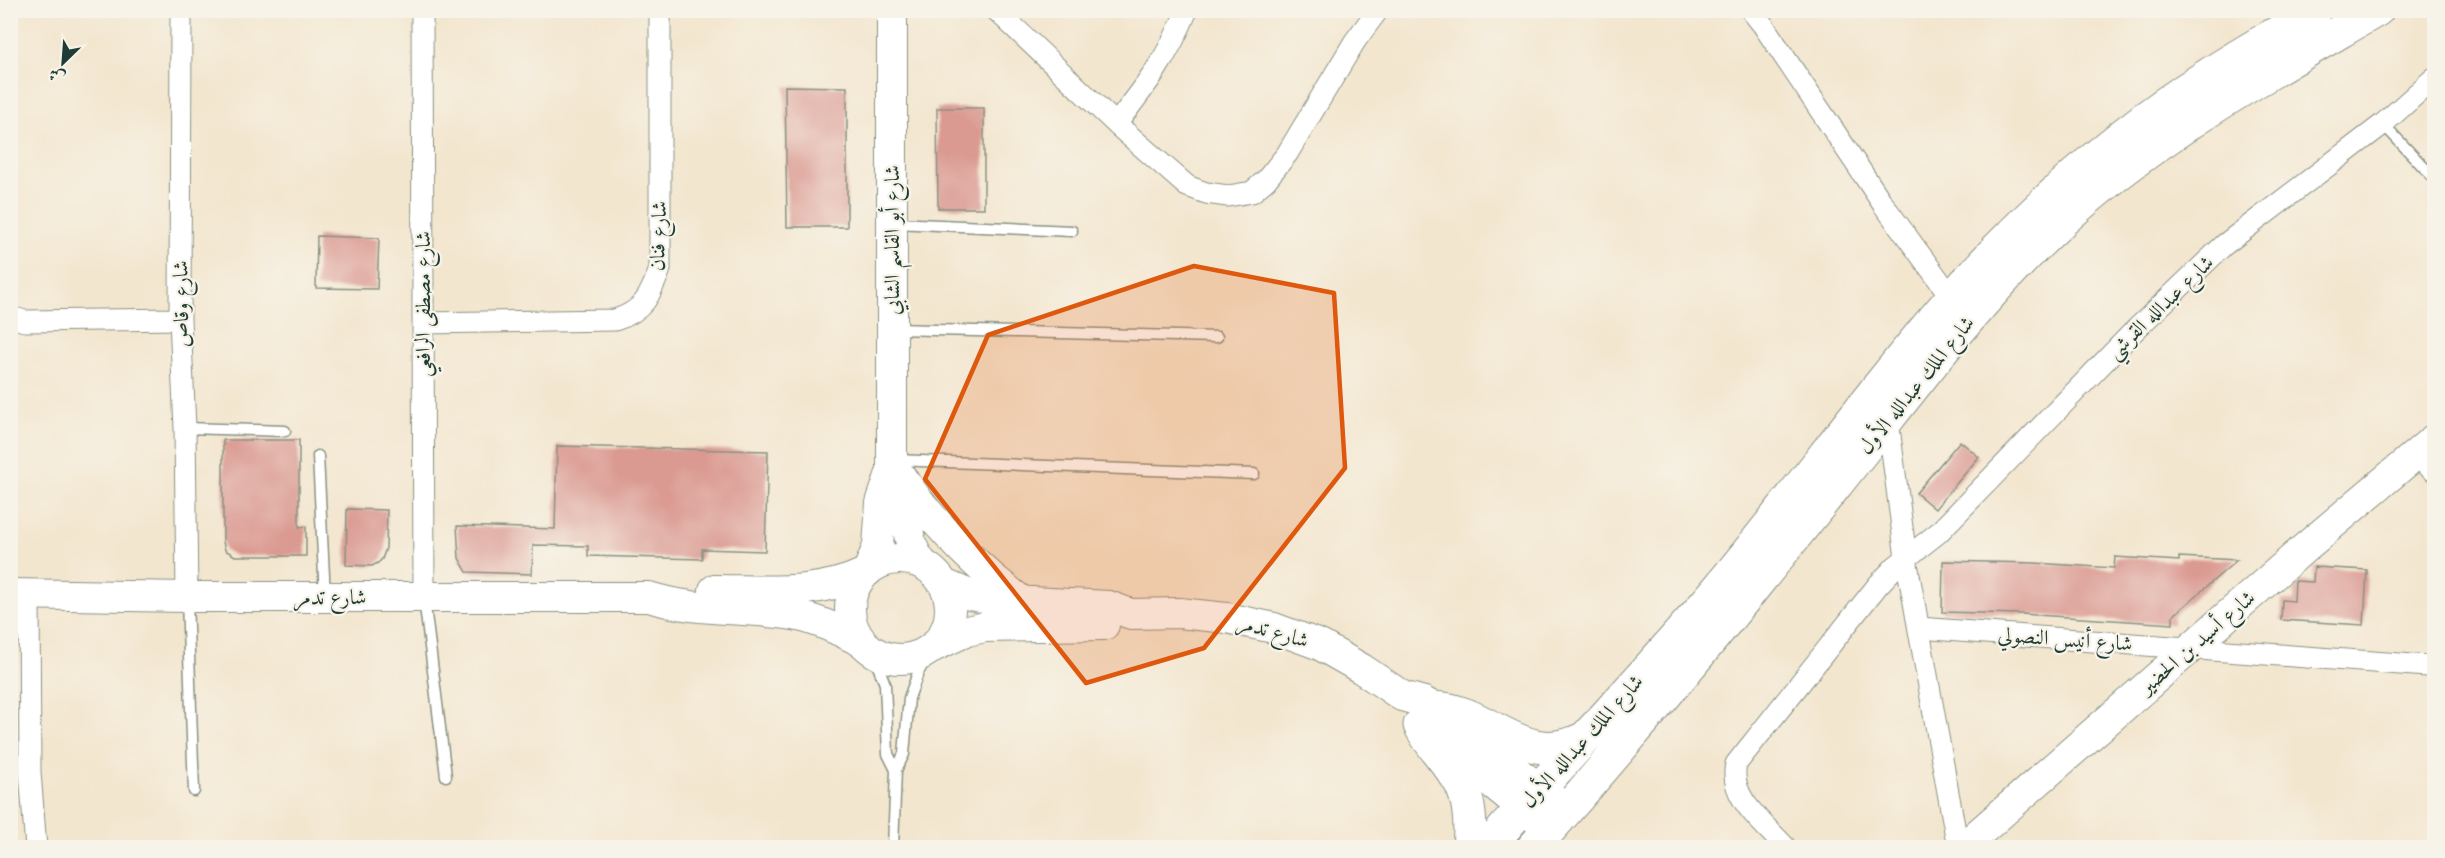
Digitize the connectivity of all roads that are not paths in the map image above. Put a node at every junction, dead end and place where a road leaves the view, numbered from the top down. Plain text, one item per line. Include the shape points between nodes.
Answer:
1 (181, 10) edge
2 (423, 10) edge
3 (660, 10) edge
4 (892, 10) edge
5 (996, 10) edge
6 (1187, 10) edge
7 (1378, 10) edge
8 (1751, 10) edge
9 (2315, 10) edge
10 (2377, 10) edge
11 (2434, 78) edge
12 (1116, 124) junction
13 (2383, 124) junction
14 (2434, 178) edge
15 (892, 223) junction
16 (1072, 231) dead end
17 (1960, 308) junction
18 (10, 317) edge
19 (180, 320) junction
20 (423, 322) junction
21 (892, 329) junction
22 (1216, 336) dead end
23 (1888, 420) junction
24 (185, 428) junction
25 (285, 432) dead end
26 (2428, 455) edge
27 (318, 456) dead end
28 (892, 465) junction
29 (1254, 474) dead end
30 (1906, 558) junction
31 (866, 572) junction
32 (934, 575) junction
33 (20, 594) edge
34 (325, 596) junction
35 (187, 597) junction
36 (424, 597) junction
37 (649, 597) junction
38 (1023, 602) junction
39 (1131, 614) junction
40 (1919, 628) junction
41 (867, 646) junction
42 (933, 647) junction
43 (2191, 648) junction
44 (2427, 666) dead end
45 (1427, 716) junction
46 (1583, 739) junction
47 (896, 770) junction
48 (446, 776) dead end
49 (194, 791) dead end
50 (1530, 798) junction
51 (1550, 829) edge
52 (36, 848) edge
53 (893, 848) edge
54 (1469, 848) edge
55 (1487, 848) edge
56 (1786, 848) edge
57 (1960, 848) edge

1 - 19 street, شارع وقاص
2 - 20 street, شارع مصطفى الرافعي
3 - 20 street, شارع فنان via 660,269 641,306 631,315 615,320
4 - 15 street, شارع أبو القاسم الشابي
5 - 12 street
6 - 12 street via 1153,77
7 - 12 street via 1287,154 1252,192 1228,196 1187,186
8 - 17 street via 1883,204
9 - 17 main road, شارع الملك عبدالله الأول via 2207,75 2097,156 1998,249
10 - 17 main road, شارع الملك عبدالله الأول via 2168,137 2114,177 2022,260
11 - 13 street, شارع عبدالله القرشي
13 - 14 lane
13 - 30 street, شارع عبدالله القرشي via 2224,245 2133,332 1938,532
15 - 16 lane
15 - 21 street, شارع أبو القاسم الشابي
17 - 23 main road, شارع الملك عبدالله الأول
17 - 46 main road, شارع الملك عبدالله الأول
18 - 19 street via 25,321
19 - 24 street, شارع وقاص
20 - 36 street, شارع مصطفى الرافعي
21 - 22 lane
21 - 28 street, شارع أبو القاسم الشابي
23 - 30 street
23 - 51 main road, شارع الملك عبدالله الأول via 1736,610
24 - 25 lane
24 - 35 street, شارع وقاص
26 - 43 street, شارع أسيد بن الحضير via 2307,546
27 - 34 lane
28 - 29 lane
28 - 31 street, شارع أبو القاسم الشابي via 881,503 878,546
28 - 32 street, شارع أبو القاسم الشابي via 902,487 910,545
28 - 38 street via 950,540
30 - 40 street
30 - 56 street, شارع عبدالله القرشي via 1878,585 1736,764 1734,780 1739,794
31 - 32 street via 895,559 909,560
31 - 37 street, شارع تدمر via 840,584 813,589 687,590
31 - 41 street via 856,585 850,607 854,629
32 - 38 street, شارع تدمر via 983,598
32 - 42 street via 949,598 951,612 948,626
33 - 35 street, شارع تدمر
33 - 52 street
34 - 35 street, شارع تدمر
34 - 36 street, شارع تدمر
35 - 49 lane
36 - 37 street, شارع تدمر
36 - 48 lane
37 - 41 street, شارع تدمر via 682,605 794,615 829,626
38 - 39 street, شارع تدمر via 1109,606
39 - 42 street, شارع تدمر via 1112,625 985,627
39 - 45 street, شارع تدمر via 1179,613 1274,628 1320,645 1402,696 1424,702
40 - 43 street, شارع أنيس النصولي
40 - 57 street
41 - 42 street via 886,657 902,659 917,657
41 - 47 lane via 885,684 888,754
42 - 47 lane via 913,685 904,754
43 - 44 street, شارع أنيس النصولي
43 - 57 street, شارع أسيد بن الحضير
45 - 46 main road via 1456,710 1528,746 1551,749
45 - 50 street, شارع تدمر
45 - 54 main road via 1431,744 1464,792 1470,825
46 - 50 main road, شارع الملك عبدالله الأول
47 - 53 lane
50 - 51 street, شارع تدمر
50 - 55 main road, شارع الملك عبدالله الأول

